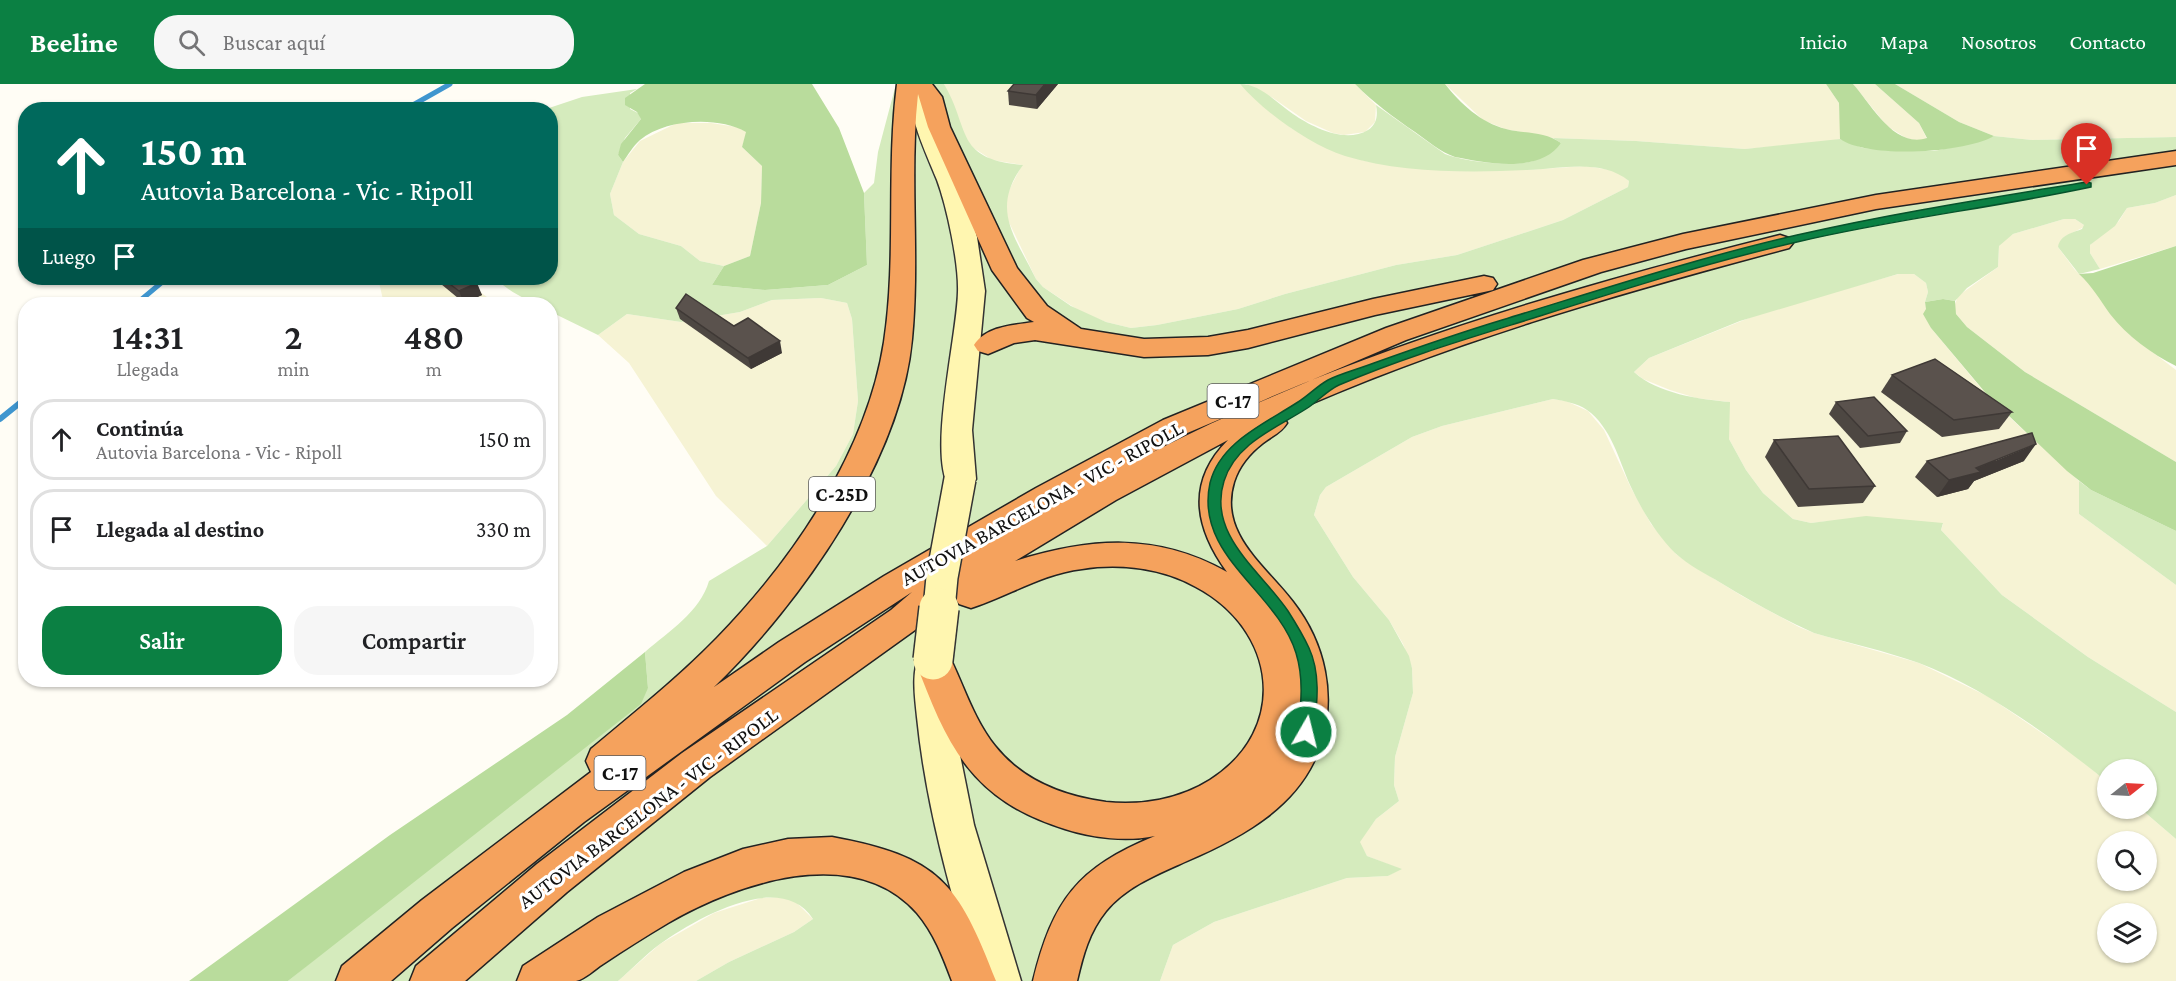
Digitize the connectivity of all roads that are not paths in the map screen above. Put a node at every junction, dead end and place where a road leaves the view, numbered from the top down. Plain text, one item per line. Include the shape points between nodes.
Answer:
1 (908, 84) edge
2 (920, 84) edge
3 (2176, 158) edge
4 (2176, 173) edge
5 (950, 183) junction
6 (1592, 266) junction
7 (1079, 338) junction
8 (988, 345) junction
9 (1330, 384) junction
10 (959, 472) junction
11 (903, 620) junction
12 (933, 660) junction
13 (570, 810) junction
14 (358, 981) edge
15 (432, 981) edge
16 (538, 981) edge
17 (974, 981) edge
18 (999, 981) edge
19 (1055, 981) edge

1 - 13 highway, C-25D via 903,116 903,275 898,343 878,419 850,480 814,542 746,632 574,789
2 - 5 street via 920,101 930,136
2 - 7 highway via 931,97 939,127 1005,270 1037,312
3 - 6 highway, AUTOVIA BARCELONA - VIC - RIPOLL / C-17 via 1876,202 1683,242
4 - 9 highway, AUTOVIA BARCELONA - VIC - RIPOLL / C-17 via 1970,204 1798,238 1671,271 1441,343
5 - 8 street via 961,195 981,249 988,299
5 - 10 street via 972,291 957,430
6 - 7 highway via 1437,293 1208,346 1144,348
6 - 13 highway, AUTOVIA BARCELONA - VIC - RIPOLL / C-17 via 1396,334 1174,426 896,585 696,718
7 - 8 highway via 1025,332 1007,335
8 - 10 street via 976,363
9 - 11 highway, AUTOVIA BARCELONA - VIC - RIPOLL / C-17 via 1213,435 1098,495 927,599
9 - 19 highway via 1240,446 1224,465 1215,490 1215,516 1226,545 1282,614 1303,650 1311,691 1310,712 1297,754 1285,775 1251,807 1204,834 1124,869 1093,895 1067,936
10 - 12 street, bridge
11 - 12 highway via 923,619 1003,578 1056,560 1142,556 1199,573 1238,598 1269,636 1281,668 1284,695 1279,722 1264,754 1240,782 1206,803 1174,815 1105,820 1047,807 1018,791 993,770 952,709
11 - 15 highway, AUTOVIA BARCELONA - VIC - RIPOLL / C-17 via 696,765 552,878
12 - 18 street via 934,712 944,788
13 - 14 highway, AUTOVIA BARCELONA - VIC - RIPOLL / C-17
16 - 17 highway via 605,937 720,877 780,859 836,854 886,868 930,897 946,919

